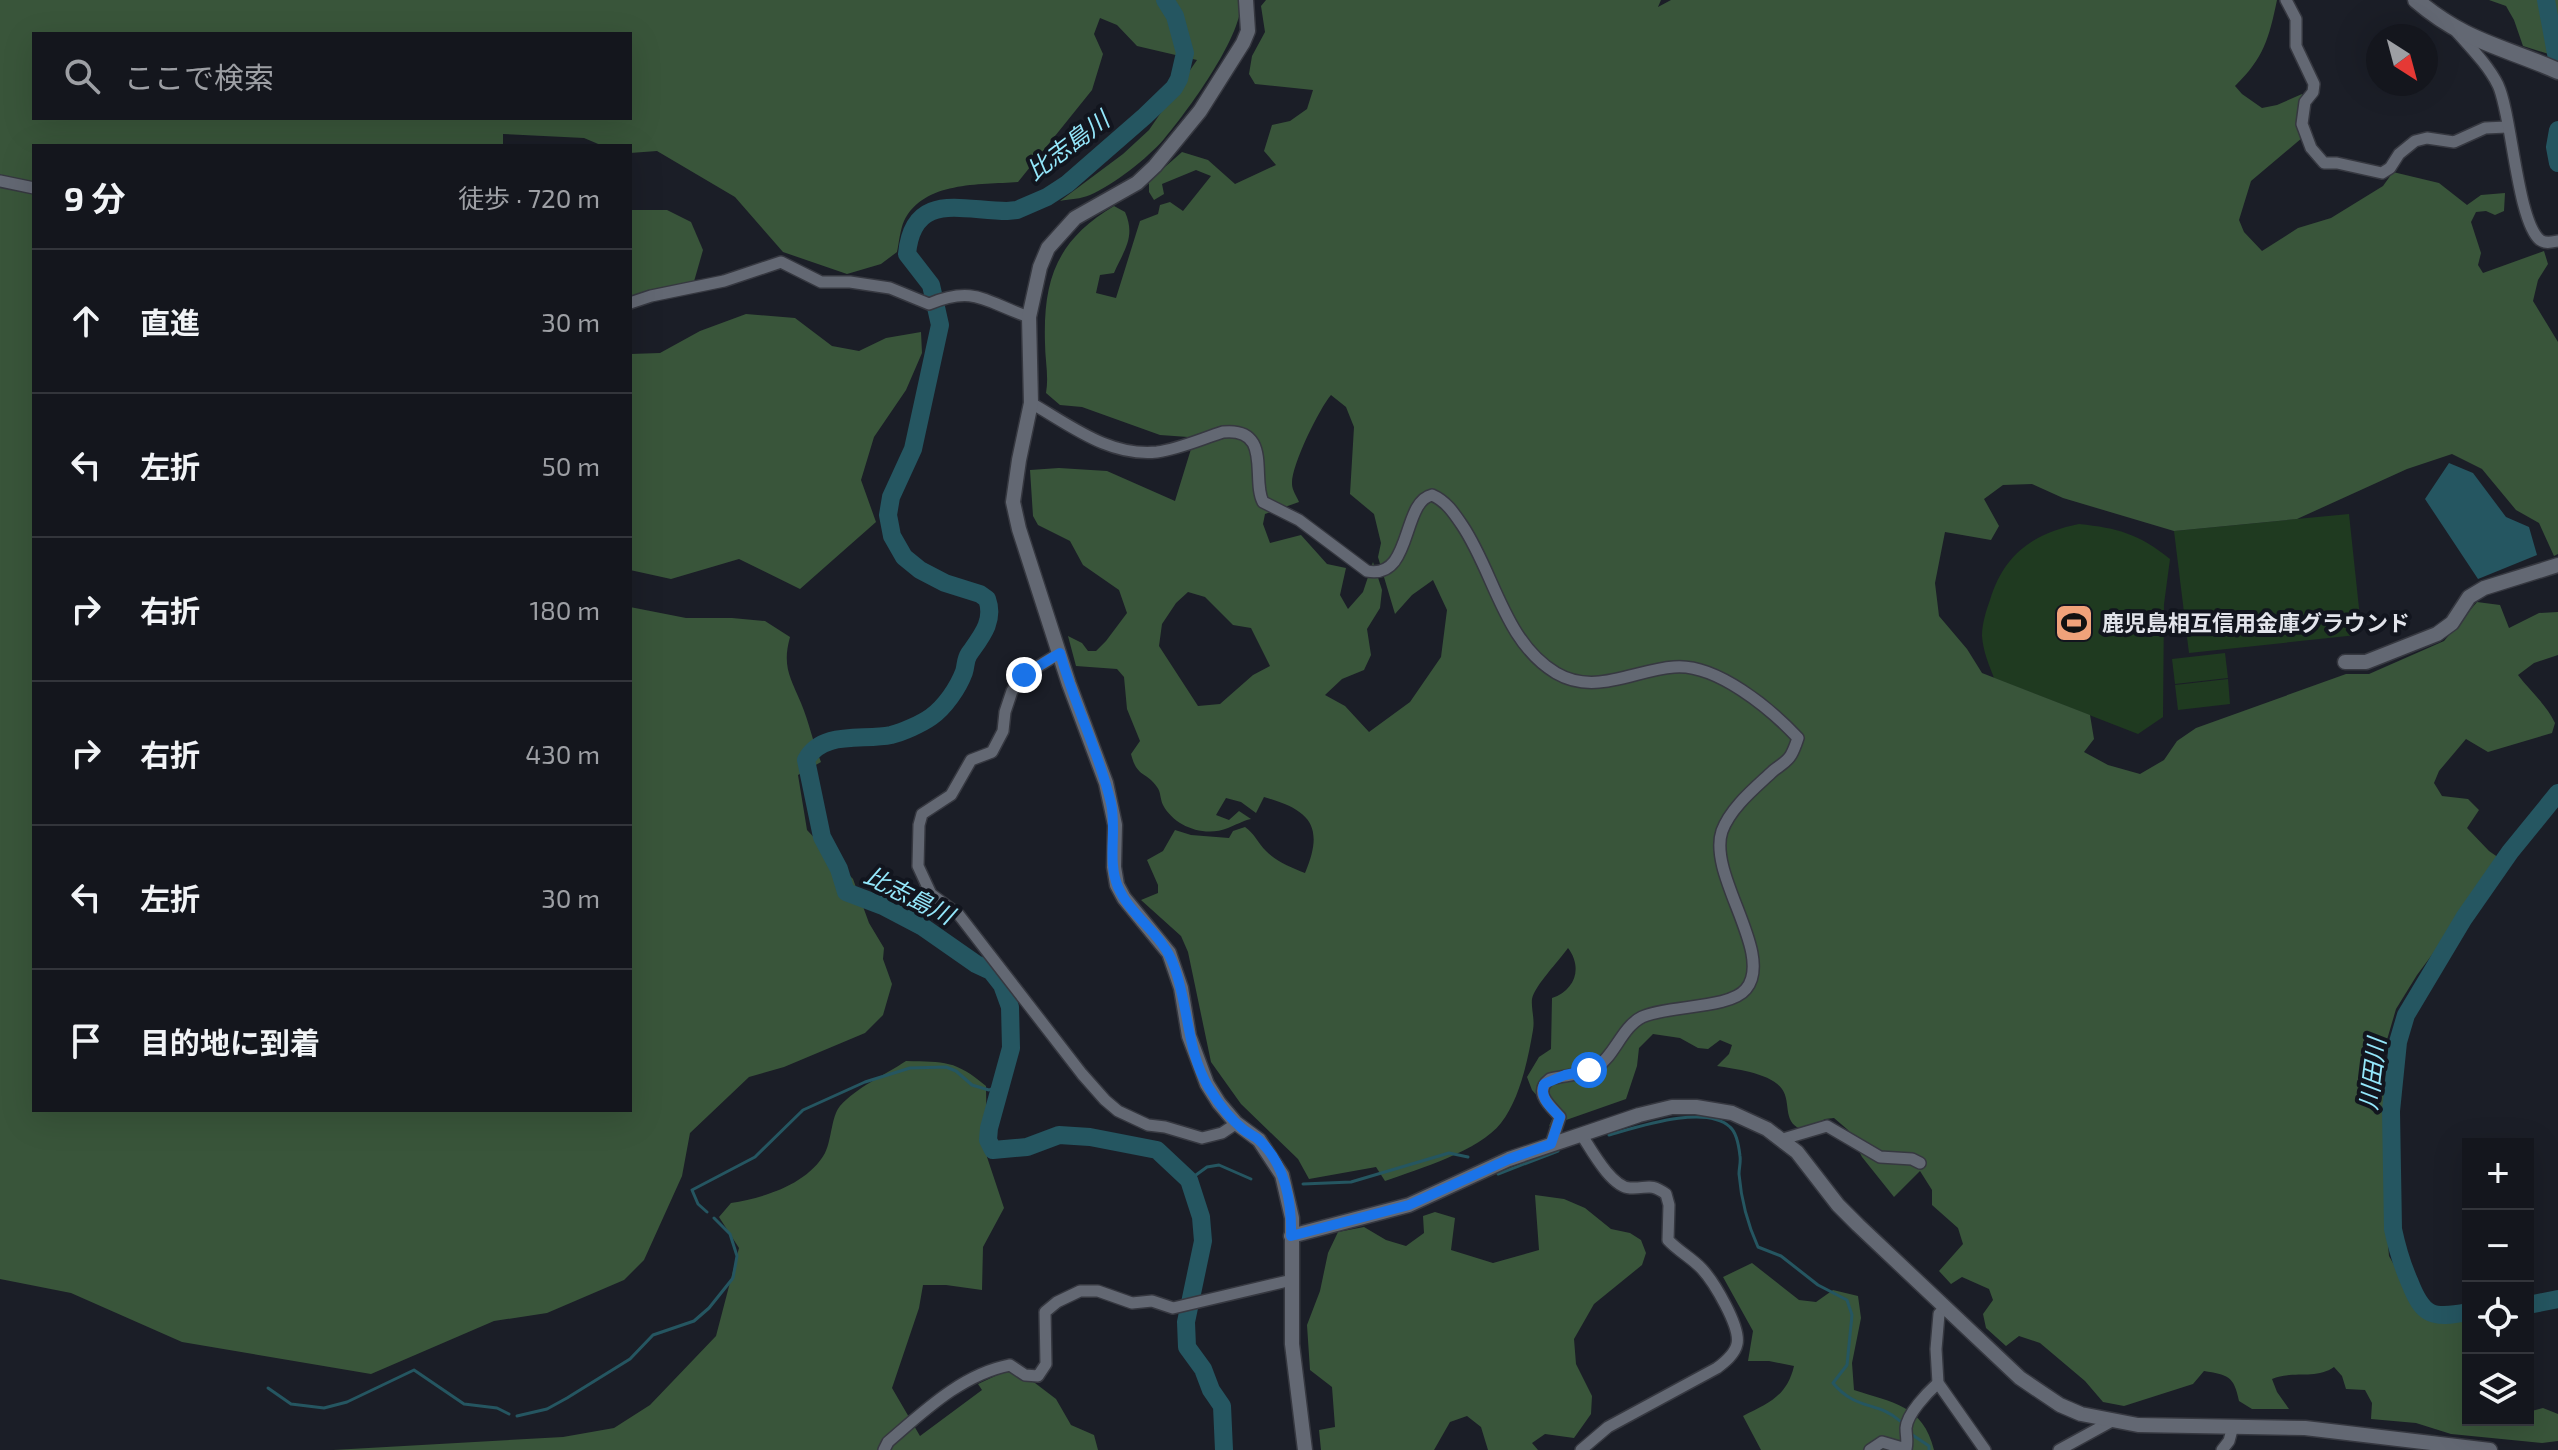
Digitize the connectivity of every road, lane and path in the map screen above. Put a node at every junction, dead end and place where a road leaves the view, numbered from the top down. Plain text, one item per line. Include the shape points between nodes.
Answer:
1 (1246, 0) edge
2 (2286, 0) edge
3 (2416, 0) edge
4 (2456, 30) junction
5 (2552, 68) edge
6 (2507, 127) junction
7 (0, 181) edge
8 (32, 188) edge
9 (2553, 242) edge
10 (632, 302) edge
11 (1029, 317) junction
12 (1031, 403) junction
13 (2558, 565) edge
14 (1060, 653) junction
15 (2345, 662) dead end
16 (1237, 1123) junction
17 (1581, 1134) junction
18 (1783, 1139) junction
19 (1551, 1144) junction
20 (1920, 1163) dead end
21 (1291, 1236) junction
22 (1292, 1280) junction
23 (1945, 1308) junction
24 (1938, 1383) junction
25 (2112, 1421) junction
26 (2233, 1426) junction
27 (2390, 1444) edge
28 (884, 1450) edge
29 (1305, 1450) edge
30 (1581, 1450) edge
31 (1870, 1450) edge
32 (1985, 1450) edge
33 (2059, 1450) edge
34 (2222, 1450) edge
35 (2490, 1450) edge

1 - 11 street via 1248,31 1208,100 1146,175 1062,231 1040,267
2 - 6 street via 2296,19 2296,46 2314,84 2302,124 2324,163 2382,173 2415,141 2454,142 2485,128
3 - 4 main road
4 - 5 main road
4 - 6 street via 2499,87
6 - 9 street via 2533,229 2540,239
7 - 8 street
10 - 11 street via 781,262 821,282 890,288 929,304 970,294
11 - 12 street
12 - 14 street via 1013,502
12 - 19 street via 1102,443 1131,452 1167,450 1230,431 1244,436 1260,459 1263,502 1299,520 1367,571 1383,571 1393,562 1418,507 1432,495 1468,534 1527,647 1557,674 1586,683 1674,667 1699,669 1736,687 1798,738 1789,759 1750,792 1722,832 1724,871 1752,953 1747,988 1730,1000 1656,1011 1637,1019 1599,1066 1550,1079 1542,1090 1560,1117
13 - 15 street via 2484,588 2469,597 2452,623 2437,634 2366,662
14 - 16 street via 1106,783 1115,825 1117,885 1169,953 1197,1061 1219,1103
14 - 16 street via 1024,675 1012,691 992,752 971,760 951,795 922,814 918,866 931,894 959,915 1082,1074 1118,1111 1148,1125 1202,1138
16 - 21 street via 1259,1140 1282,1175
17 - 18 street via 1655,1110 1696,1107 1732,1113
17 - 19 street
17 - 30 street via 1615,1183 1627,1188 1649,1185 1666,1194 1668,1240 1713,1282 1734,1323 1737,1345 1717,1368 1608,1427
18 - 20 street via 1827,1126 1880,1157
18 - 23 street via 1838,1205
19 - 21 street via 1409,1205
21 - 22 street
22 - 28 street via 1173,1308 1152,1301 1132,1303 1098,1291 1073,1293 1045,1312 1046,1364 1038,1376 1010,1365 999,1367 950,1391
22 - 29 street via 1292,1344
23 - 24 street via 1939,1314
23 - 25 street via 2041,1393 2081,1414
24 - 31 street via 1906,1425 1906,1449 1882,1442
24 - 32 street
25 - 26 street
25 - 33 street
26 - 27 street via 2305,1428
26 - 34 street
27 - 35 street

